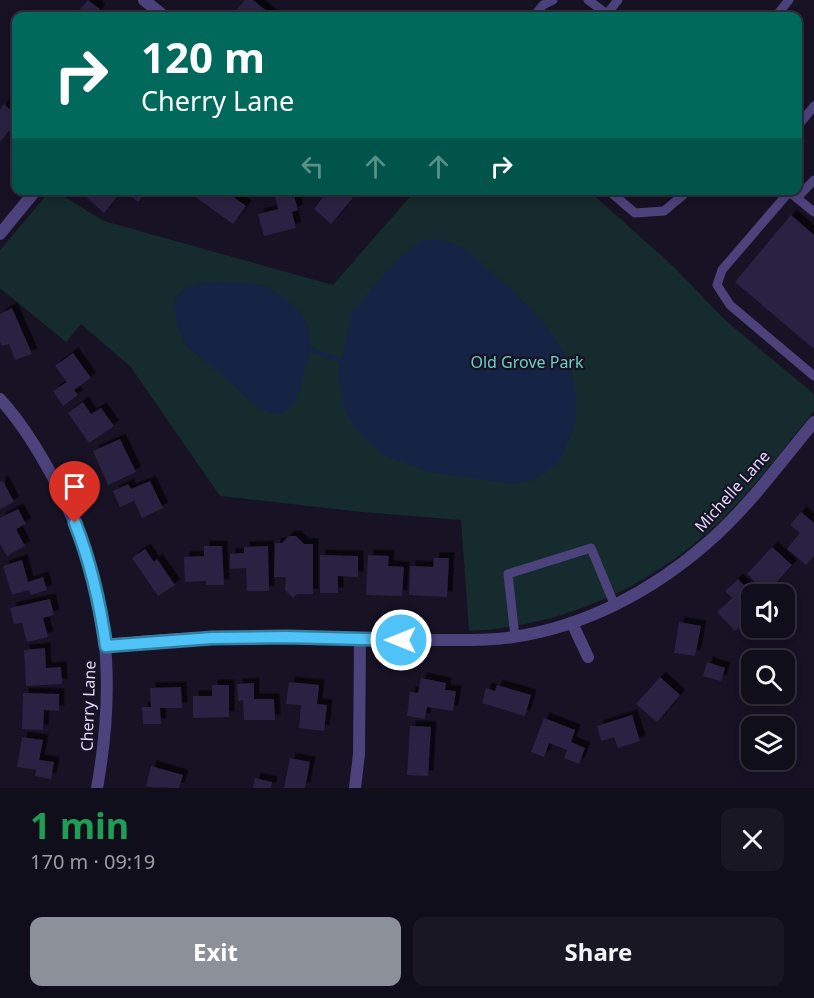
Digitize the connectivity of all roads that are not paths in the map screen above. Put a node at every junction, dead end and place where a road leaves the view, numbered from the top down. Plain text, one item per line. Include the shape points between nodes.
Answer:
1 (144, 0) edge
2 (553, 0) edge
3 (588, 0) edge
4 (789, 0) edge
5 (159, 12) edge
6 (537, 12) edge
7 (602, 12) edge
8 (779, 12) edge
9 (814, 106) edge
10 (802, 121) edge
11 (32, 195) edge
12 (614, 195) edge
13 (683, 195) edge
14 (790, 195) edge
15 (792, 195) edge
16 (814, 212) edge
17 (0, 234) edge
18 (814, 376) edge
19 (0, 399) edge
20 (814, 422) edge
21 (615, 606) junction
22 (572, 623) junction
23 (514, 637) junction
24 (360, 640) junction
25 (106, 646) junction
26 (588, 657) dead end
27 (97, 788) edge
28 (355, 788) edge

1 - 5 street
2 - 6 lane
3 - 7 lane
4 - 8 lane
9 - 10 lane
11 - 17 street
12 - 13 lane via 635,213 664,211
14 - 18 lane via 722,270 717,285 730,305
15 - 16 lane
19 - 25 street, Cherry Lane via 50,472 82,540 102,614
20 - 21 street, Michelle Lane via 749,501 706,544
21 - 22 street, Michelle Lane
21 - 23 lane via 591,548 580,551 508,574
22 - 23 street, Michelle Lane
22 - 26 street
23 - 24 street, Michelle Lane
24 - 25 street, Michelle Lane via 212,638
24 - 28 street
25 - 27 street, Cherry Lane via 107,723

